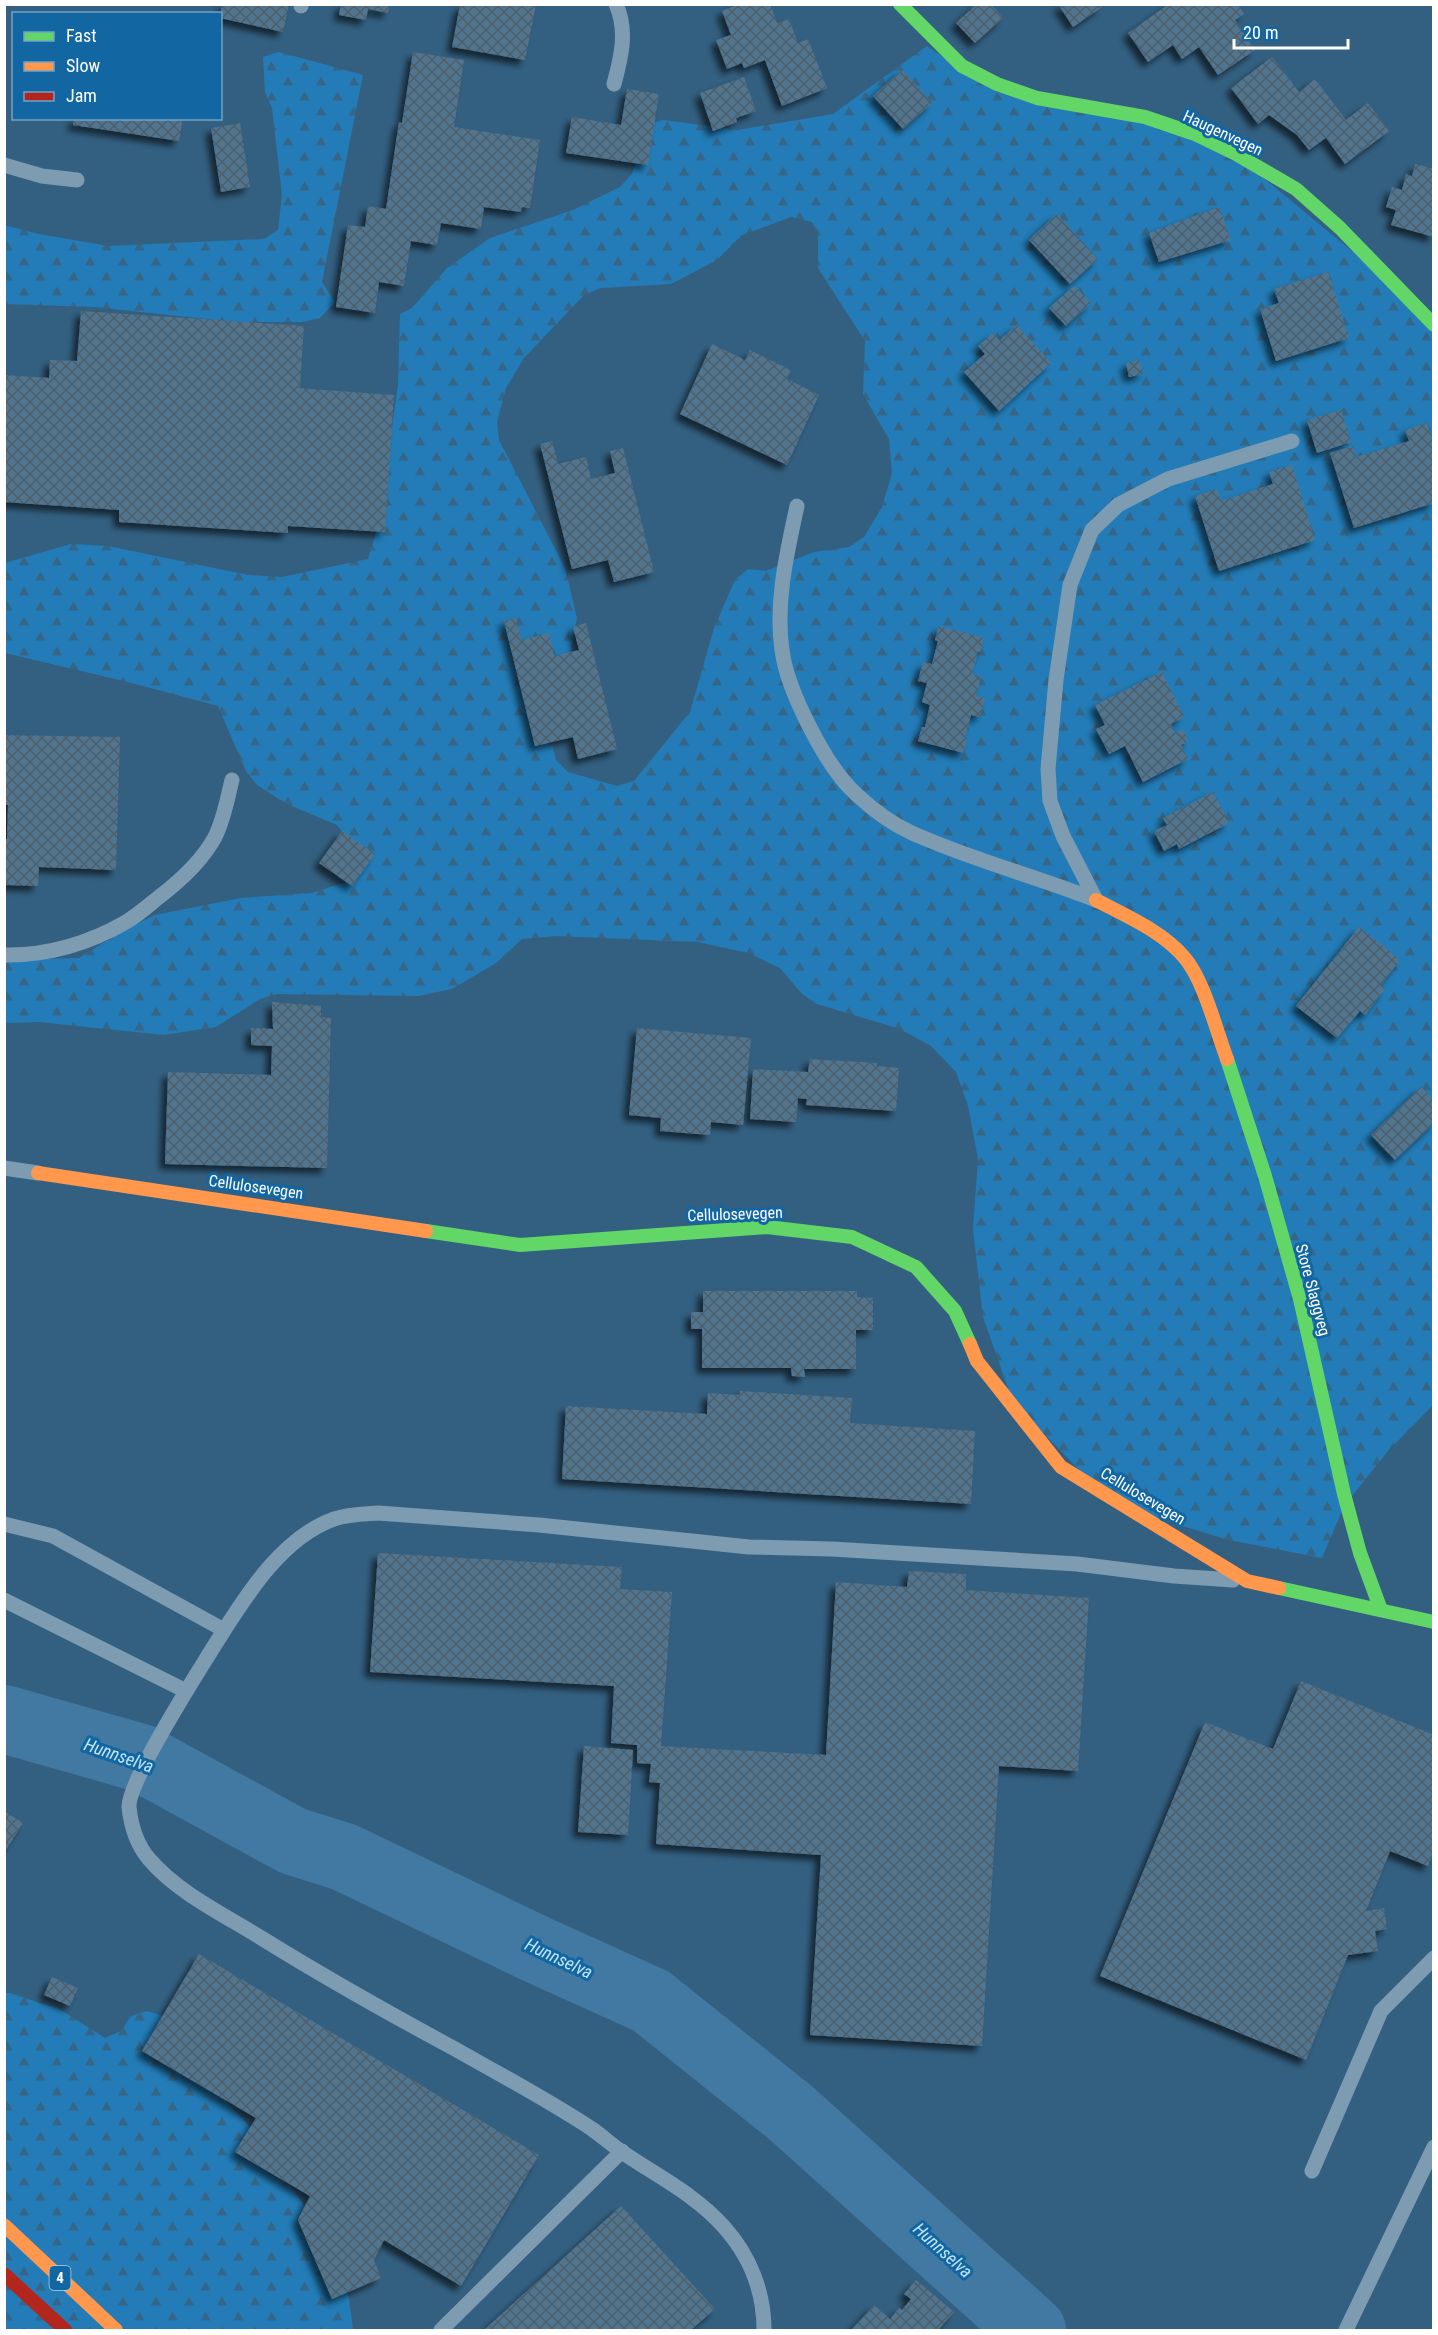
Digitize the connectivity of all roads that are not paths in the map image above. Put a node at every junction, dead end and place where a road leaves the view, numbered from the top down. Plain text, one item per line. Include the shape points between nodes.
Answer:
1 (616, 4) edge
2 (900, 4) edge
3 (614, 84) dead end
4 (4, 165) edge
5 (77, 180) dead end
6 (1434, 325) edge
7 (1292, 441) dead end
8 (797, 506) dead end
9 (232, 780) dead end
10 (1096, 900) junction
11 (4, 955) edge
12 (4, 1168) edge
13 (38, 1173) joint
14 (4, 1524) edge
15 (1247, 1581) junction
16 (4, 1600) edge
17 (1381, 1610) junction
18 (1434, 1622) edge
19 (224, 1630) junction
20 (186, 1691) junction
21 (1434, 1958) edge
22 (1434, 2147) edge
23 (622, 2151) junction
24 (1312, 2171) dead end
25 (4, 2225) edge
26 (4, 2274) edge
27 (64, 2331) edge
28 (116, 2331) edge
29 (441, 2331) edge
30 (764, 2331) edge
31 (1346, 2331) edge

1 - 3 lane via 623,31
2 - 6 main road, Haugenvegen via 962,66 997,84 1037,98 1145,117 1195,134 1296,189 1340,228
4 - 5 lane via 42,176
7 - 10 lane via 1168,479 1118,505 1092,530 1070,585 1048,769 1050,801
8 - 10 lane via 780,599 782,651 795,699 839,775 872,808 910,832
9 - 11 lane via 214,839 183,879 128,921 93,939 28,955
10 - 17 main road, Store Slaggveg via 1170,944 1185,958 1199,983 1268,1187 1300,1299 1344,1494
12 - 13 lane, Cellulosevegen
13 - 15 main road, Cellulosevegen via 520,1245 767,1227 852,1237 916,1267 955,1311 976,1361 1061,1467
14 - 19 lane via 53,1536
15 - 17 main road, Cellulosevegen
15 - 19 lane via 1077,1564 749,1547 378,1513 335,1519 314,1528 290,1546 261,1577
16 - 20 lane
17 - 18 main road, Cellulosevegen
19 - 20 lane
20 - 23 lane via 129,1799 138,1843 149,1859 182,1889 325,1978 513,2081
21 - 24 lane via 1381,2011
22 - 31 lane
23 - 29 lane
23 - 30 lane via 698,2202 724,2226 752,2270 760,2294
25 - 28 main road, 4
26 - 27 main road, 4

